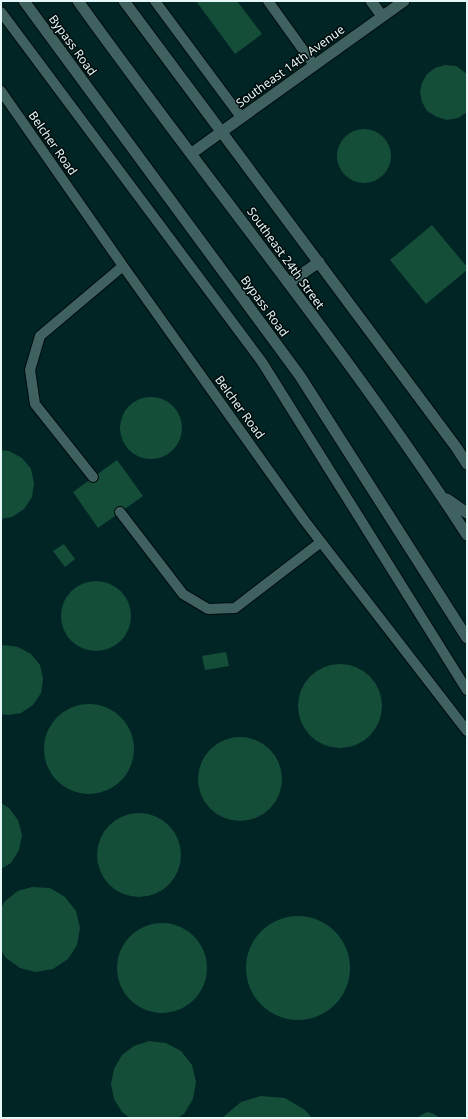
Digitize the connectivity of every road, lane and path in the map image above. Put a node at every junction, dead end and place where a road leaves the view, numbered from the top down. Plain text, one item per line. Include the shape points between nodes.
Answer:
1 (24, 1) edge
2 (124, 1) edge
3 (155, 1) edge
4 (268, 1) edge
5 (371, 1) edge
6 (404, 1) edge
7 (81, 2) edge
8 (1, 12) edge
9 (382, 16) junction
10 (314, 65) junction
11 (1, 91) edge
12 (241, 117) junction
13 (222, 131) junction
14 (192, 153) junction
15 (319, 262) junction
16 (123, 266) junction
17 (289, 283) junction
18 (467, 464) edge
19 (93, 477) dead end
20 (441, 496) junction
21 (120, 512) dead end
22 (467, 513) edge
23 (467, 535) edge
24 (321, 542) junction
25 (467, 638) edge
26 (467, 690) edge
27 (467, 731) edge

1 - 25 street, Bypass Road via 300,376
2 - 13 street, Southeast 24th Street
3 - 12 lane
4 - 10 lane
5 - 9 street
6 - 9 street, Southeast 14th Avenue
7 - 14 street, Southeast 24th Street
8 - 26 lane via 262,362
9 - 10 street, Southeast 14th Avenue
10 - 12 street, Southeast 14th Avenue
11 - 16 lane, Belcher Road
12 - 13 street, Southeast 14th Avenue
13 - 14 street, Southeast 14th Avenue
13 - 15 street, Southeast 24th Street
14 - 17 street, Southeast 24th Street
15 - 17 street
15 - 18 street, Southeast 24th Street
16 - 19 lane via 40,336 30,370 35,404
16 - 24 lane, Belcher Road
17 - 20 street, Southeast 24th Street
20 - 22 street
20 - 23 street, Southeast 24th Street
21 - 24 lane via 183,594 208,609 235,608
24 - 27 lane, Belcher Road

